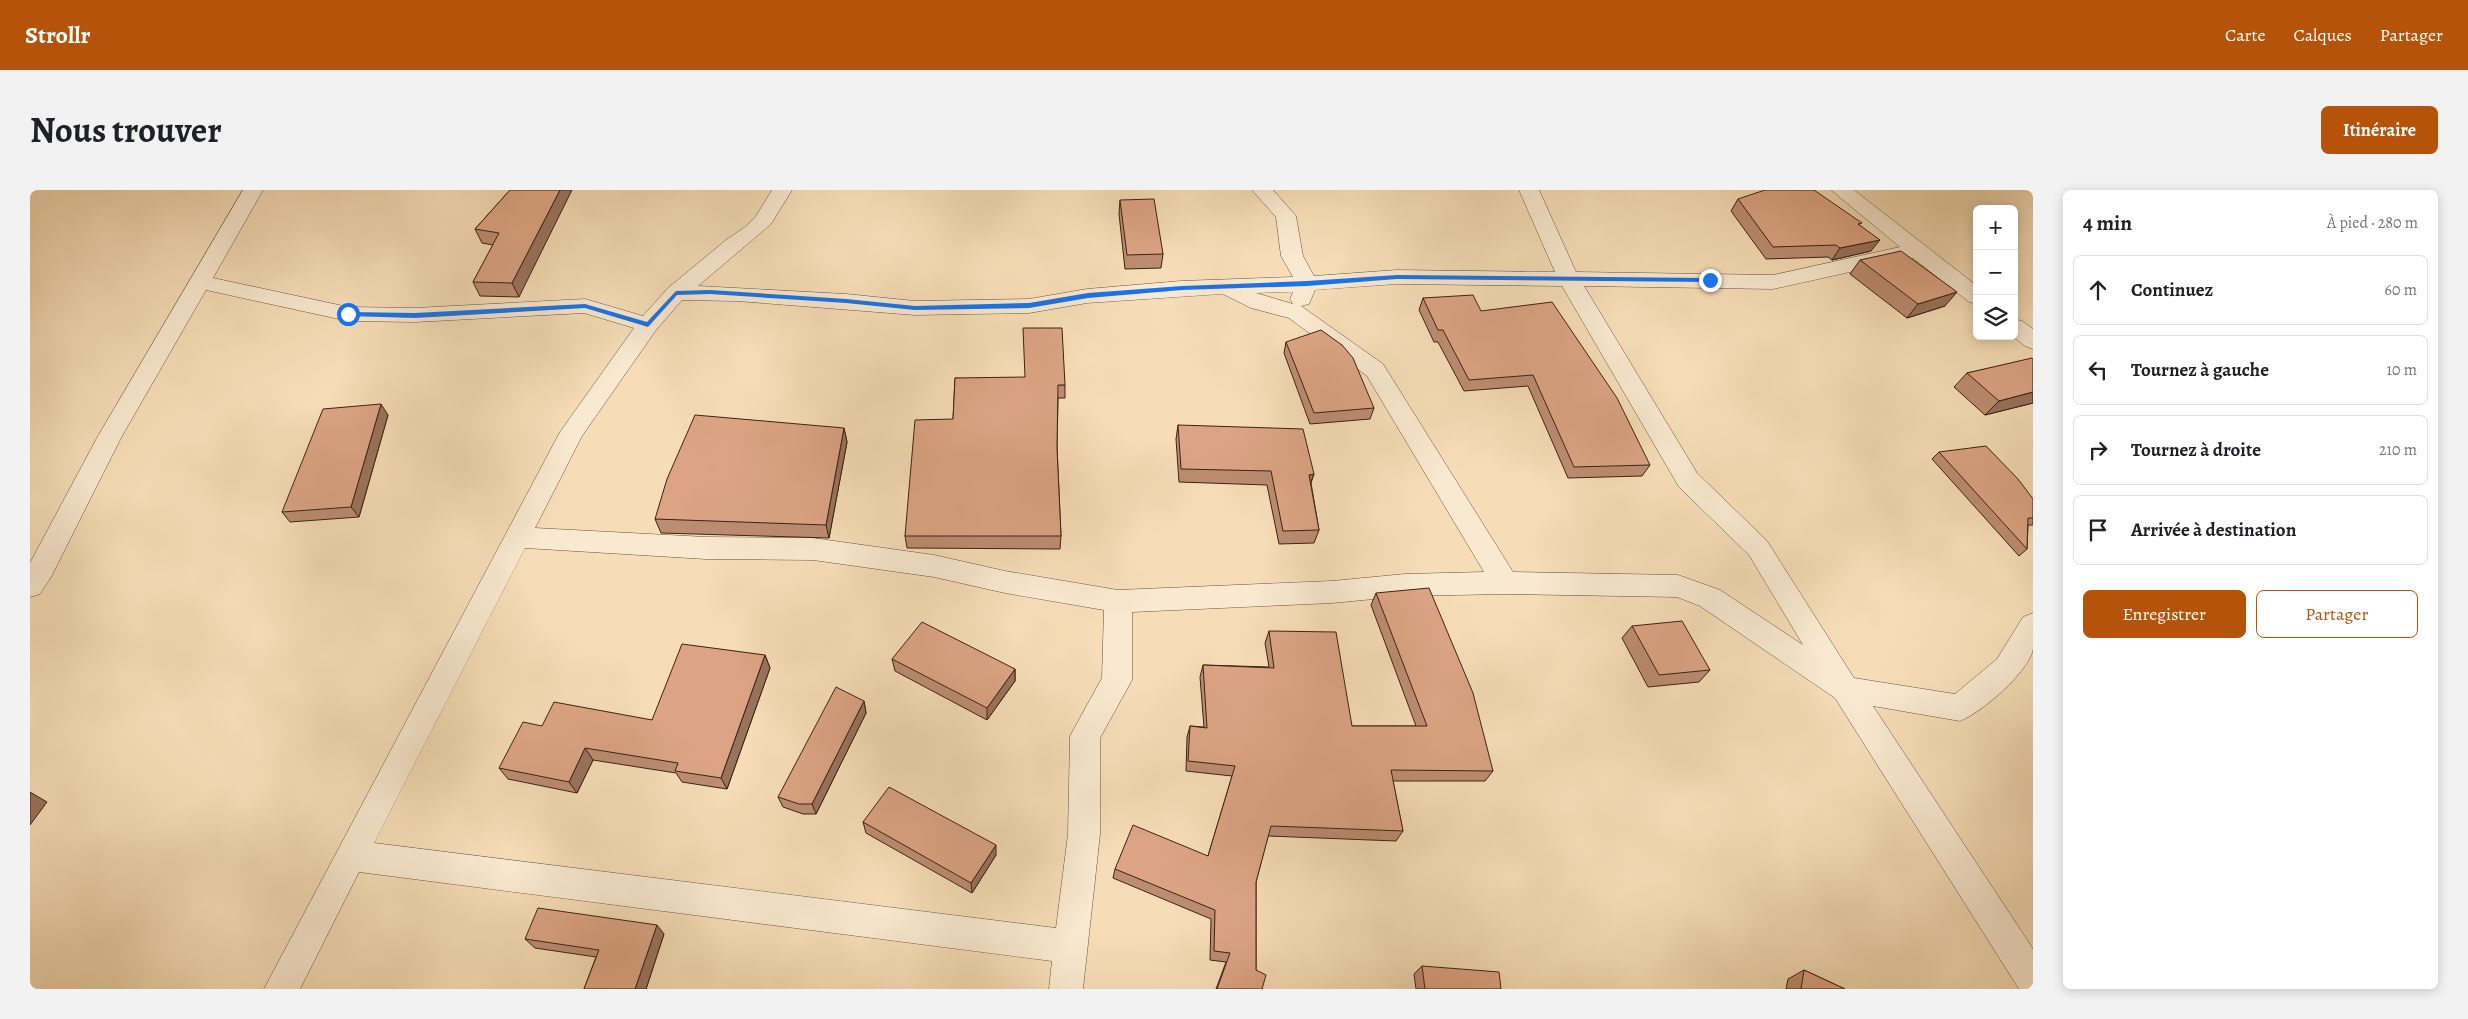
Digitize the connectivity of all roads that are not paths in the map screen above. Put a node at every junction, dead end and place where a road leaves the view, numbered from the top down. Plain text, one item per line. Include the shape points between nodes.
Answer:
1 (253, 190) edge
2 (782, 190) edge
3 (1262, 190) edge
4 (1529, 190) edge
5 (1841, 190) edge
6 (1917, 250) junction
7 (1570, 280) junction
8 (200, 282) junction
9 (1307, 284) junction
10 (1224, 287) junction
11 (676, 293) junction
12 (1974, 295) edge
13 (1296, 312) junction
14 (648, 325) junction
15 (2018, 329) edge
16 (2033, 341) edge
17 (519, 537) junction
18 (1505, 582) junction
19 (30, 586) edge
20 (1118, 601) junction
21 (2033, 625) edge
22 (1845, 689) junction
23 (352, 856) junction
24 (1072, 947) junction
25 (2033, 980) edge
26 (281, 989) edge
27 (1066, 989) edge

1 - 8 street
2 - 11 street via 764,220 752,232 733,244
3 - 9 street via 1286,216 1292,256
4 - 7 street
5 - 6 street
6 - 7 street via 1774,282
6 - 12 street
7 - 9 street via 1397,277
7 - 22 street via 1688,480 1758,548
8 - 14 street via 348,314 415,315 585,306
8 - 19 street via 110,436
9 - 10 street
9 - 13 street
10 - 11 street via 1088,296 1029,306 915,308 728,293
10 - 13 street via 1259,303
11 - 14 street
13 - 18 street via 1375,370
14 - 17 street via 572,432
15 - 16 street
17 - 20 street via 706,548 812,549 934,566
17 - 23 street
18 - 20 street
18 - 22 street via 1678,586 1710,598
20 - 24 street via 1117,680 1085,736 1084,834
21 - 22 street via 2007,668 1960,708
22 - 25 street
23 - 24 street
23 - 26 street
24 - 27 street

